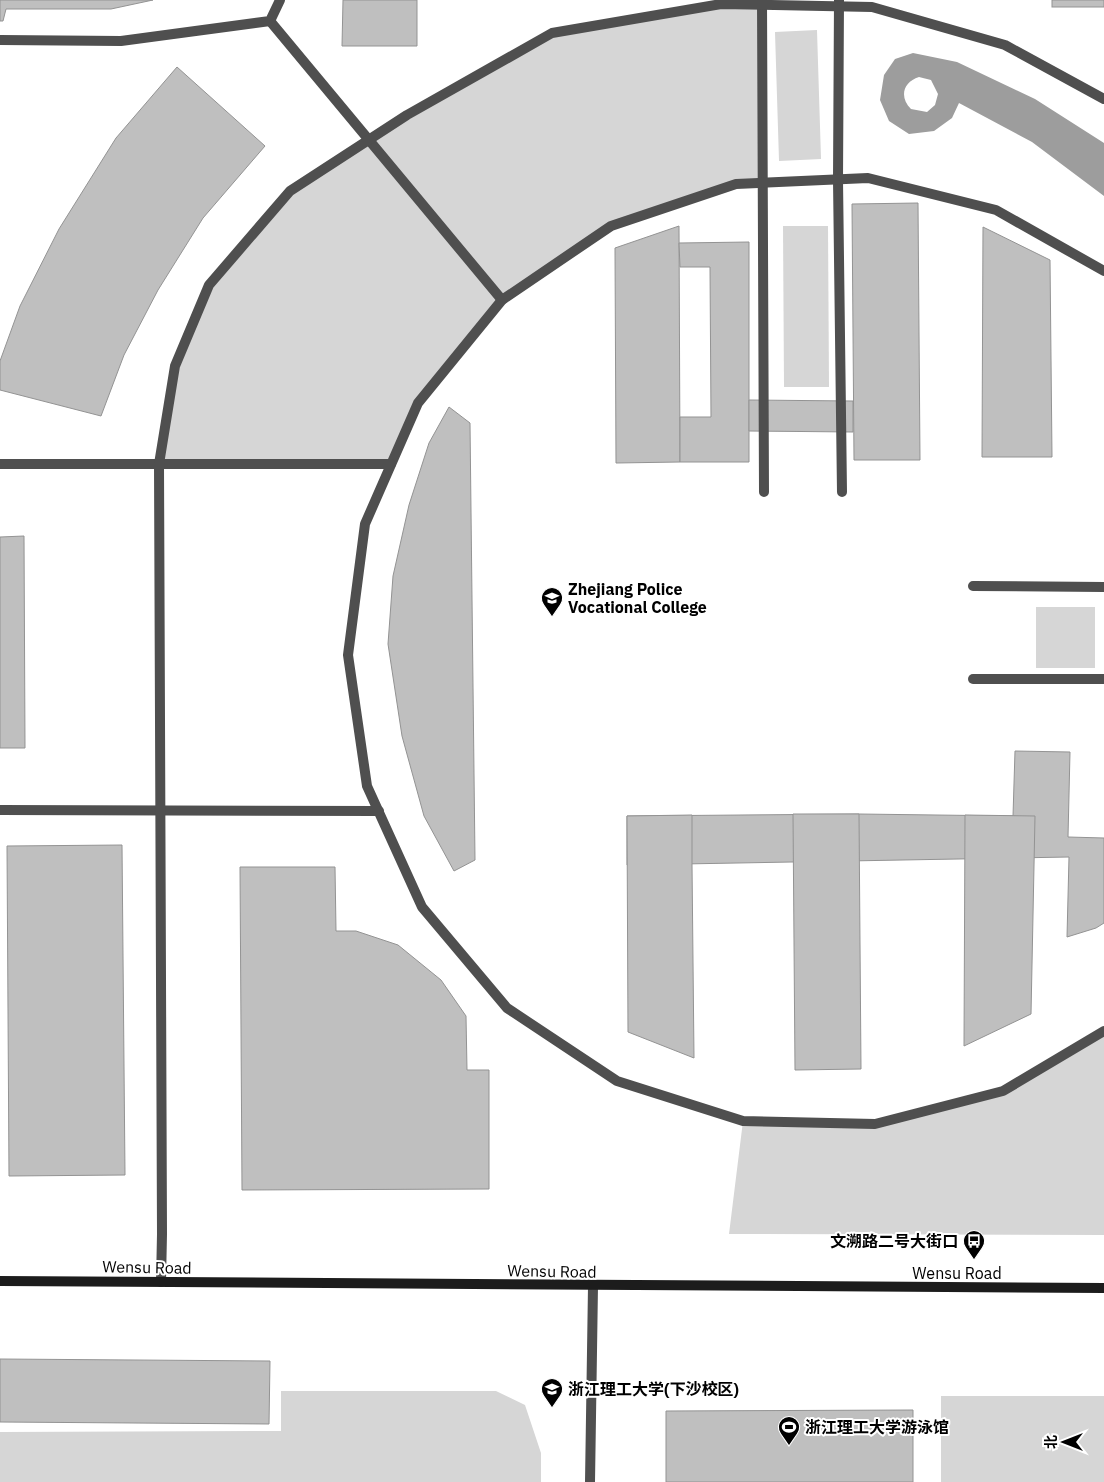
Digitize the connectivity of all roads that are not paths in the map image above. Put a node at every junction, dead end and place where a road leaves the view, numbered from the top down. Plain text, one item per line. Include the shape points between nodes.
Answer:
1 (280, 0) edge
2 (762, 3) edge
3 (839, 3) edge
4 (270, 21) junction
5 (0, 40) edge
6 (1104, 99) edge
7 (369, 139) junction
8 (838, 180) junction
9 (762, 183) junction
10 (1104, 272) edge
11 (502, 300) junction
12 (0, 464) edge
13 (159, 464) junction
14 (391, 464) junction
15 (764, 492) dead end
16 (842, 492) dead end
17 (973, 586) dead end
18 (1104, 586) edge
19 (973, 679) dead end
20 (1104, 679) edge
21 (0, 810) edge
22 (379, 811) junction
23 (159, 812) junction
24 (1104, 1032) edge
25 (0, 1280) edge
26 (161, 1282) junction
27 (593, 1286) junction
28 (1104, 1288) edge
29 (590, 1482) edge

1 - 4 street
2 - 3 street
2 - 7 street via 722,4 552,33
2 - 9 street
3 - 6 street via 872,7 1005,45
3 - 8 street
4 - 5 street via 121,41
4 - 7 street
7 - 11 street
7 - 13 street via 290,191 209,285 176,366
8 - 9 street
8 - 10 street via 868,178 996,210
8 - 16 street
9 - 11 street via 736,184 611,226
9 - 15 street
11 - 14 street via 418,403
12 - 13 street
13 - 14 street
13 - 23 street
14 - 22 street via 365,524 348,656 367,786
17 - 18 street
19 - 20 street
21 - 23 street
22 - 23 street
22 - 24 street via 422,907 507,1008 617,1081 743,1121 875,1124 1003,1092
23 - 26 street
25 - 26 street, Wensu Road
26 - 27 street, Wensu Road
27 - 28 street, Wensu Road
27 - 29 street

